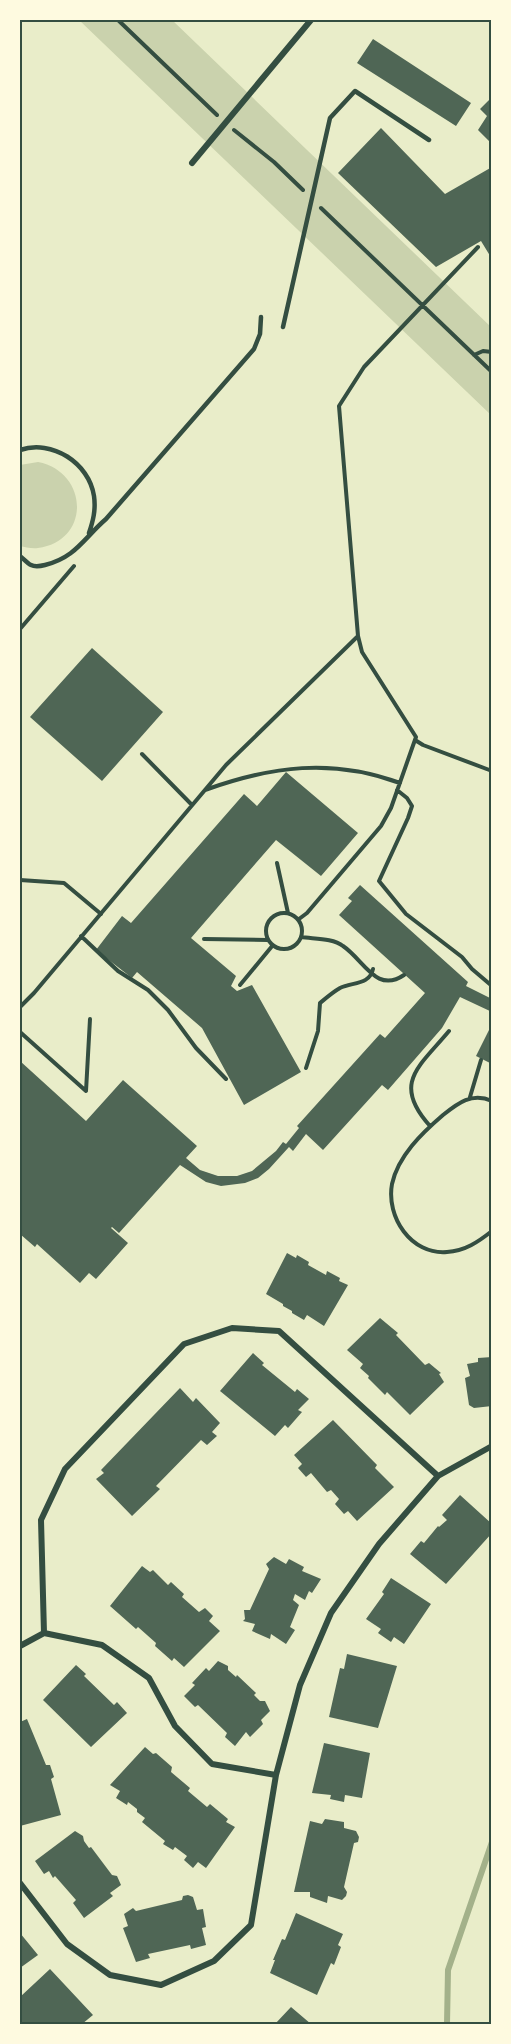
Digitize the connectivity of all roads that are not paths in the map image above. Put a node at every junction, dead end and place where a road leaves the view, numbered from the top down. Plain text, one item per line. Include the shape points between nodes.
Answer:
1 (311, 20) edge
2 (429, 140) dead end
3 (192, 163) dead end
4 (261, 317) dead end
5 (283, 327) dead end
6 (20, 450) edge
7 (89, 533) junction
8 (20, 556) edge
9 (492, 1446) edge
10 (438, 1476) junction
11 (44, 1633) junction
12 (20, 1646) edge
13 (276, 1775) junction
14 (20, 1883) edge

1 - 3 street
2 - 5 lane via 355,91 330,118
4 - 7 lane via 254,349 106,519
6 - 7 lane via 42,447 60,452 88,477 95,513
7 - 8 lane via 77,550 60,561 31,565
9 - 10 street
10 - 11 street via 279,1331 232,1328 183,1344 65,1469 40,1520
10 - 13 street via 379,1544 330,1612 300,1685
11 - 12 street
11 - 13 street via 102,1645 149,1678 175,1726 212,1764
13 - 14 street via 251,1925 214,1961 161,1985 110,1975 67,1944

